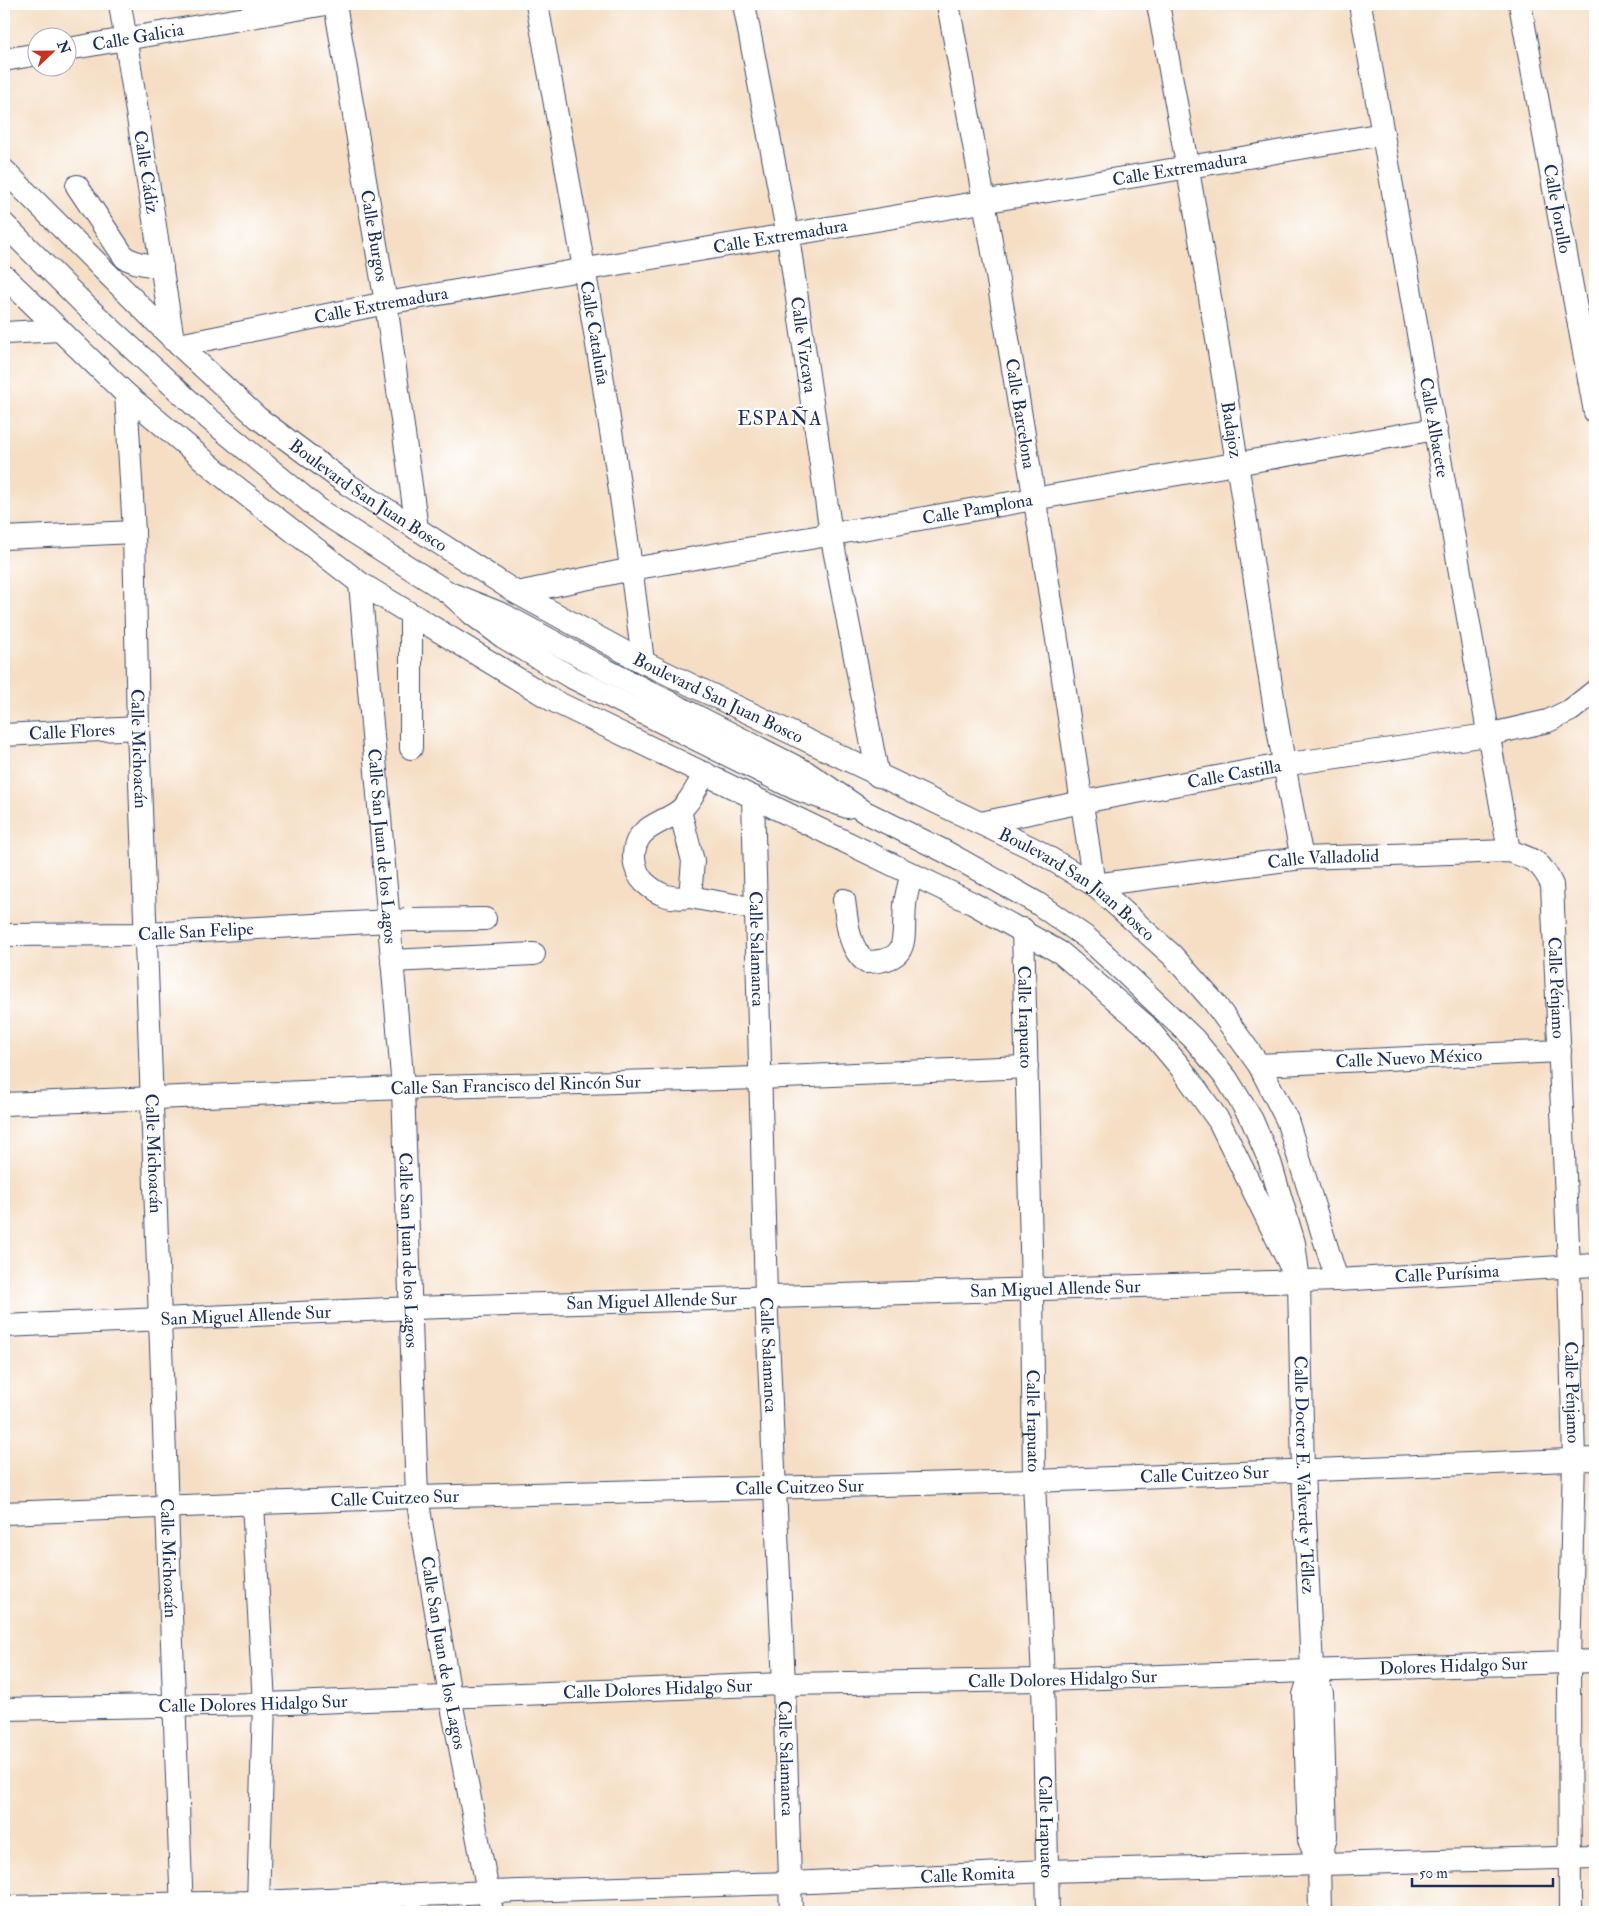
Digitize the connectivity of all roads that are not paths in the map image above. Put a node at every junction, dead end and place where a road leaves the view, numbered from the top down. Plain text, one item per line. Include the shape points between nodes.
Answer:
1 (120, 4) edge
2 (326, 4) edge
3 (335, 4) edge
4 (537, 4) edge
5 (744, 4) edge
6 (948, 4) edge
7 (1158, 4) edge
8 (1360, 4) edge
9 (1520, 4) edge
10 (126, 38) junction
11 (78, 47) edge
12 (28, 56) edge
13 (4, 60) edge
14 (1383, 134) junction
15 (1189, 168) junction
16 (4, 170) edge
17 (77, 186) dead end
18 (985, 200) junction
19 (4, 224) edge
20 (788, 236) junction
21 (162, 267) junction
22 (585, 271) junction
23 (4, 276) edge
24 (386, 303) junction
25 (60, 330) junction
26 (4, 333) edge
27 (176, 343) junction
28 (126, 394) junction
29 (1595, 412) edge
30 (1436, 429) junction
31 (1237, 465) junction
32 (1036, 498) junction
33 (417, 529) junction
34 (134, 532) junction
35 (831, 534) junction
36 (4, 538) edge
37 (632, 569) junction
38 (360, 583) junction
39 (517, 593) junction
40 (412, 616) junction
41 (643, 662) junction
42 (1595, 692) edge
43 (138, 728) junction
44 (4, 735) edge
45 (1488, 735) junction
46 (411, 748) dead end
47 (1282, 765) junction
48 (705, 773) junction
49 (878, 776) junction
50 (752, 797) junction
51 (1082, 802) junction
52 (680, 811) junction
53 (981, 823) junction
54 (1509, 852) junction
55 (1302, 858) junction
56 (912, 874) junction
57 (1546, 874) joint
58 (1094, 884) junction
59 (690, 897) junction
60 (844, 900) dead end
61 (756, 909) junction
62 (485, 919) dead end
63 (388, 922) junction
64 (1023, 929) junction
65 (146, 934) junction
66 (4, 935) edge
67 (534, 954) dead end
68 (392, 961) junction
69 (1560, 1051) junction
70 (1258, 1065) junction
71 (1028, 1067) junction
72 (759, 1078) junction
73 (403, 1088) junction
74 (152, 1098) junction
75 (4, 1104) edge
76 (1595, 1265) edge
77 (1569, 1266) junction
78 (1337, 1280) junction
79 (1299, 1281) junction
80 (1032, 1287) junction
81 (766, 1296) junction
82 (412, 1308) junction
83 (161, 1321) junction
84 (4, 1326) edge
85 (1584, 1459) edge
86 (1303, 1472) junction
87 (1034, 1481) junction
88 (776, 1486) junction
89 (417, 1497) junction
90 (253, 1503) junction
91 (165, 1507) junction
92 (4, 1513) edge
93 (1595, 1661) edge
94 (1569, 1662) junction
95 (1312, 1670) junction
96 (1043, 1680) junction
97 (784, 1684) junction
98 (450, 1696) junction
99 (176, 1704) junction
100 (264, 1704) junction
101 (4, 1710) edge
102 (1595, 1857) edge
103 (1569, 1858) junction
104 (1319, 1863) junction
105 (1046, 1870) junction
106 (790, 1883) junction
107 (258, 1902) junction
108 (491, 1902) edge
109 (4, 1907) edge
110 (182, 1908) edge
111 (791, 1912) edge
112 (1048, 1912) edge
113 (1320, 1912) edge
114 (1570, 1912) edge

1 - 10 street, Calle Cádiz
2 - 10 street, Calle Galicia
3 - 24 street, Calle Burgos
4 - 22 street, Calle Cataluña
5 - 20 street, Calle Vizcaya
6 - 18 street, Calle Barcelona
7 - 15 street, Badajoz
8 - 14 street, Calle Albacete
9 - 29 street, Calle Jorullo
10 - 11 street, Calle Galicia
10 - 21 street, Calle Cádiz
12 - 13 street
14 - 15 street, Calle Extremadura
14 - 30 street, Calle Albacete
15 - 18 street, Calle Extremadura
15 - 31 street, Badajoz
16 - 27 street, Boulevard San Juan Bosco
17 - 21 street via 125,258
18 - 20 street, Calle Extremadura
18 - 32 street, Calle Barcelona
19 - 79 street, Calle Doctor E. Valverde y Téllez via 85,305 208,418 322,512 449,593 504,615 806,772 866,812 1037,903 1087,938 1194,1039 1227,1079 1256,1128 1282,1196 1294,1243
20 - 22 street, Calle Extremadura
20 - 35 street, Calle Vizcaya
21 - 27 street, Calle Cádiz
22 - 24 street, Calle Extremadura
22 - 37 street, Calle Cataluña
23 - 25 street
24 - 27 street, Calle Extremadura
24 - 33 street, Calle Burgos
25 - 26 street
25 - 28 street
27 - 33 street, Boulevard San Juan Bosco via 258,418 306,456
28 - 34 street, Calle Michoacán
28 - 38 street via 231,483
30 - 31 street, Calle Pamplona
30 - 45 street, Calle Albacete
31 - 32 street, Calle Pamplona
31 - 47 street, Badajoz
32 - 35 street, Calle Pamplona
32 - 51 street, Calle Barcelona
33 - 39 street, Boulevard San Juan Bosco
34 - 36 street
34 - 43 street, Calle Michoacán
35 - 37 street, Calle Pamplona
35 - 49 street, Calle Vizcaya
37 - 39 street, Calle Pamplona
37 - 41 street, Calle Cataluña
38 - 40 street
38 - 63 street, Calle San Juan de los Lagos
39 - 41 street, Boulevard San Juan Bosco
40 - 46 street
40 - 48 street via 554,701
41 - 49 street, Boulevard San Juan Bosco
42 - 45 street, Calle Castilla via 1572,710 1548,721
43 - 44 street, Calle Flores
43 - 65 street, Calle Michoacán
45 - 47 street, Calle Castilla
45 - 54 street, Calle Albacete
47 - 51 street, Calle Castilla
47 - 55 street, Badajoz
48 - 50 street
48 - 52 street
49 - 53 street, Boulevard San Juan Bosco
50 - 56 street
50 - 61 street, Calle Salamanca
51 - 53 street, Calle Castilla
51 - 58 street, Calle Barcelona
52 - 59 street via 693,861
52 - 59 street via 660,820 644,833 636,844 634,862 640,878 653,891 671,898
53 - 58 street, Boulevard San Juan Bosco
54 - 55 street, Calle Valladolid
54 - 57 street, Calle Valladolid via 1534,860
55 - 58 street, Calle Valladolid
56 - 60 street via 905,904 903,946 893,957 866,962 859,956 849,932
56 - 64 street
57 - 69 street, Calle Pénjamo via 1552,885
58 - 70 street, Boulevard San Juan Bosco via 1174,956 1213,1001
59 - 61 street
61 - 72 street, Calle Salamanca
62 - 63 street, Calle San Felipe
63 - 65 street, Calle San Felipe
63 - 68 street, Calle San Juan de los Lagos
64 - 71 street, Calle Irapuato
64 - 79 street via 1096,980 1145,1025 1181,1068 1218,1121
65 - 66 street, Calle San Felipe
65 - 74 street, Calle Michoacán
67 - 68 street
68 - 73 street, Calle San Juan de los Lagos
69 - 70 street, Calle Nuevo México
69 - 77 street, Calle Pénjamo
70 - 78 street, Boulevard San Juan Bosco via 1287,1120
71 - 72 street, Calle San Francisco del Rincón Sur
71 - 80 street, Calle Irapuato
72 - 73 street, Calle San Francisco del Rincón Sur
72 - 81 street, Calle Salamanca
73 - 74 street, Calle San Francisco del Rincón Sur
73 - 82 street, Calle San Juan de los Lagos
74 - 75 street, Calle San Francisco del Rincón Sur
74 - 83 street, Calle Michoacán
76 - 77 street, Calle Purísima
77 - 78 street, Calle Purísima
77 - 85 street, Calle Pénjamo
78 - 79 street, Calle Purísima
79 - 80 street, San Miguel Allende Sur
79 - 86 street, Calle Doctor E. Valverde y Téllez
80 - 81 street, San Miguel Allende Sur
80 - 87 street, Calle Irapuato
81 - 82 street, San Miguel Allende Sur
81 - 88 street, Calle Salamanca
82 - 83 street, San Miguel Allende Sur
82 - 89 street, Calle San Juan de los Lagos
83 - 84 street, San Miguel Allende Sur
83 - 91 street, Calle Michoacán
85 - 86 street, Calle Cuitzeo Sur
85 - 94 street, Calle Pénjamo
86 - 87 street, Calle Cuitzeo Sur
86 - 95 street, Calle Doctor E. Valverde y Téllez
87 - 88 street, Calle Cuitzeo Sur
87 - 96 street, Calle Irapuato
88 - 89 street, Calle Cuitzeo Sur
88 - 97 street, Calle Salamanca
89 - 90 street, Calle Cuitzeo Sur
89 - 98 street, Calle San Juan de los Lagos
90 - 91 street, Calle Cuitzeo Sur
90 - 100 street
91 - 92 street, Calle Cuitzeo Sur
91 - 99 street, Calle Michoacán
93 - 94 street, Dolores Hidalgo Sur
94 - 95 street, Dolores Hidalgo Sur
94 - 103 street, Calle Pénjamo
95 - 96 street, Calle Dolores Hidalgo Sur
95 - 104 street, Calle Doctor E. Valverde y Téllez via 1304,1695 1309,1840
96 - 97 street, Calle Dolores Hidalgo Sur
96 - 105 street, Calle Irapuato
97 - 98 street, Calle Dolores Hidalgo Sur
97 - 106 street, Calle Salamanca
98 - 100 street, Calle Dolores Hidalgo Sur
98 - 108 street, Calle San Juan de los Lagos
99 - 100 street, Calle Dolores Hidalgo Sur
99 - 101 street, Calle Dolores Hidalgo Sur
99 - 110 street, Calle Michoacán
100 - 107 street
102 - 103 street, Calle Romita
103 - 104 street, Calle Romita
103 - 114 street, Calle Pénjamo
104 - 105 street, Calle Romita
104 - 113 street, Calle Doctor E. Valverde y Téllez
105 - 106 street, Calle Romita
105 - 112 street, Calle Irapuato
106 - 108 street, Calle Romita
106 - 111 street, Calle Salamanca
107 - 108 street, Calle Romita
107 - 110 street, Calle Romita
109 - 110 street, Calle Romita

